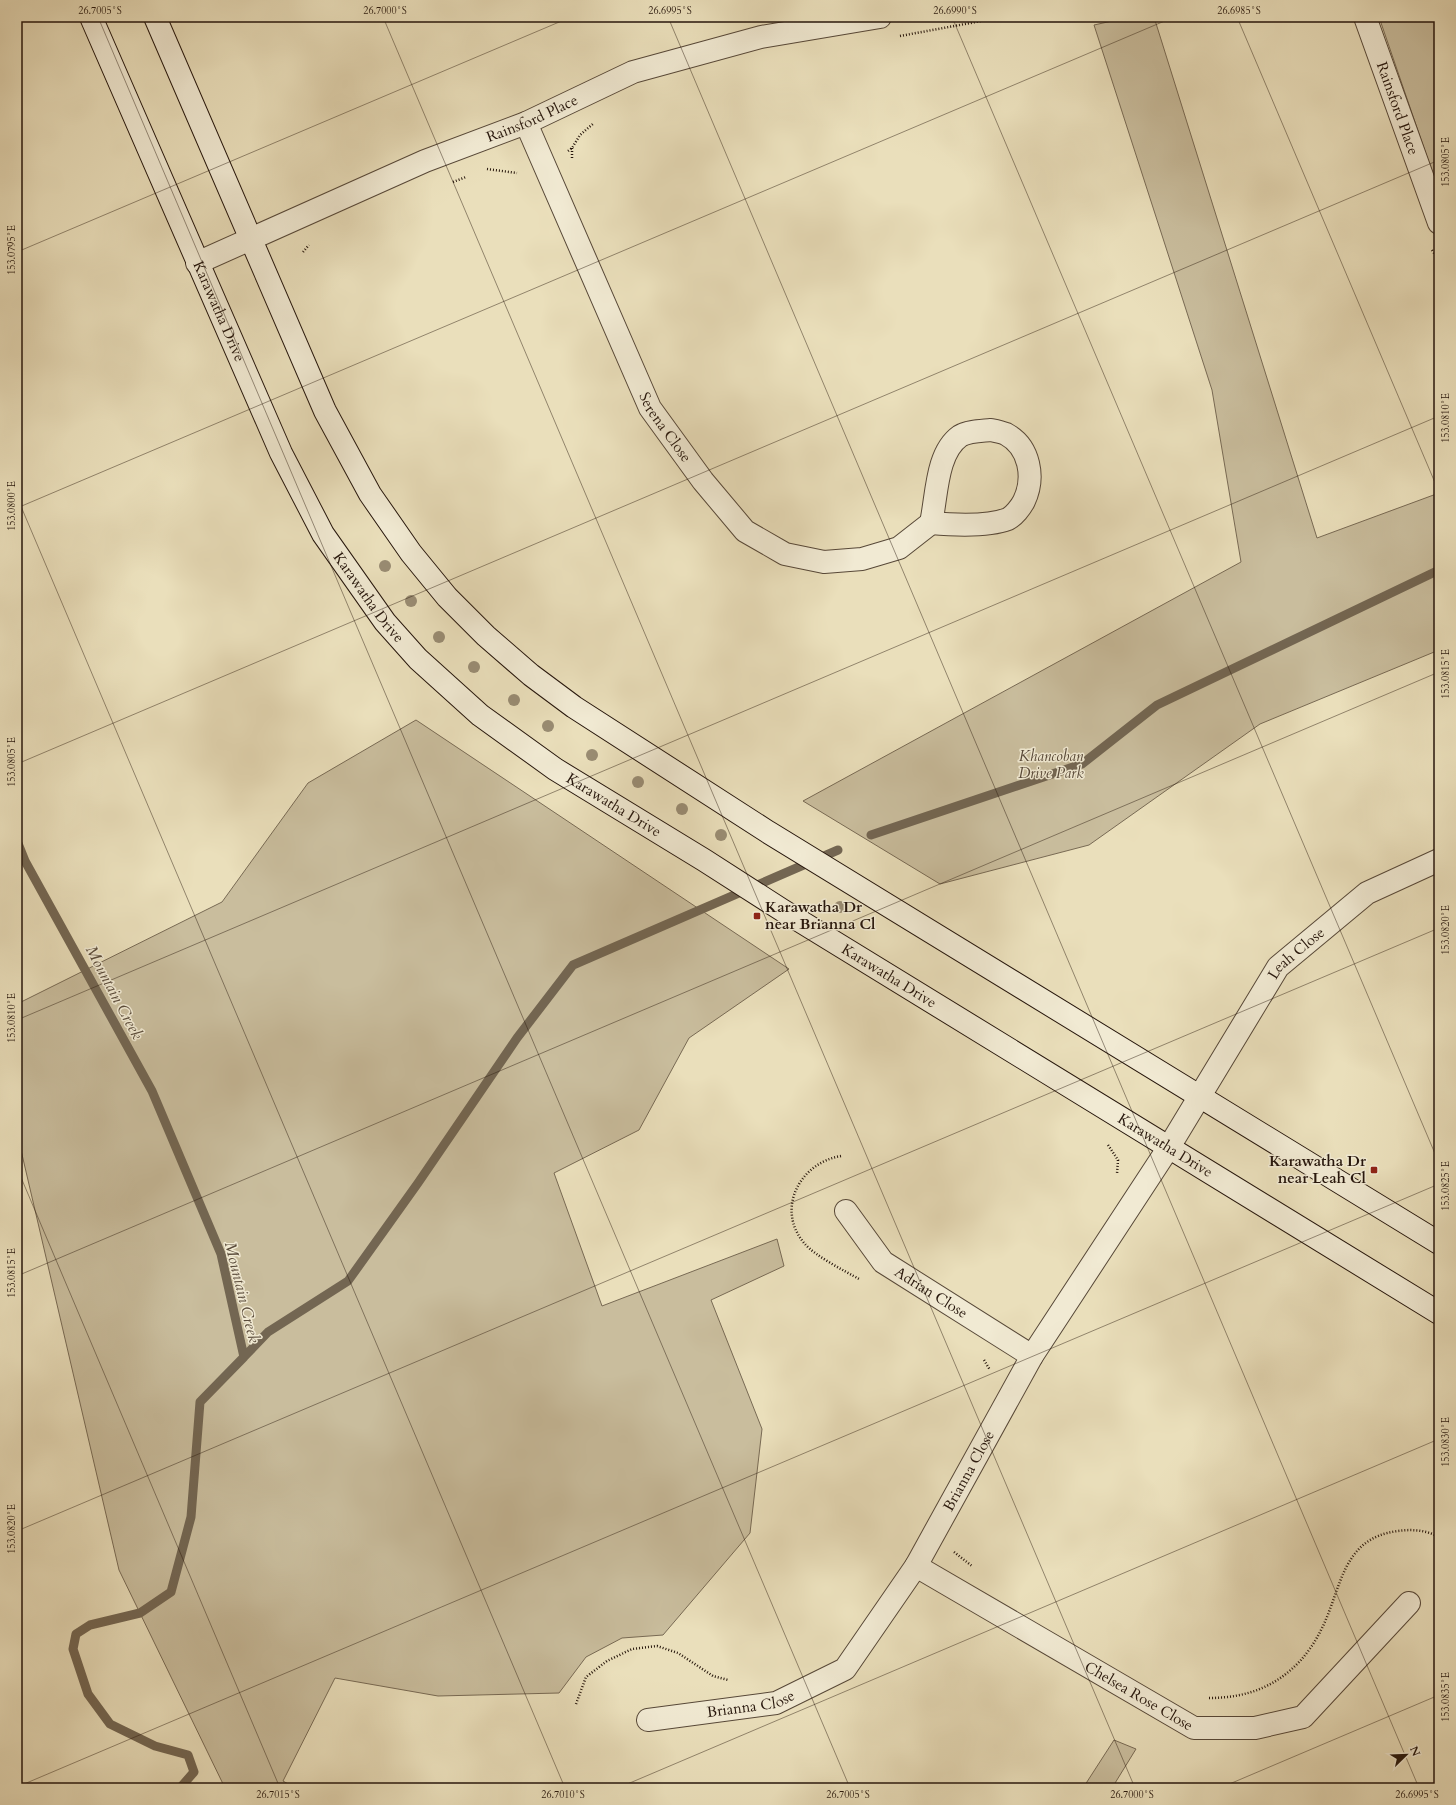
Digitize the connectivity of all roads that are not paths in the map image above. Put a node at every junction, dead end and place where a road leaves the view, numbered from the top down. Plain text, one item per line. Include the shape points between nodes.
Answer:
1 (91, 17) edge
2 (155, 17) edge
3 (880, 17) edge
4 (1365, 17) edge
5 (526, 122) junction
6 (1439, 223) edge
7 (251, 238) junction
8 (197, 263) junction
9 (932, 523) junction
10 (1439, 860) edge
11 (1200, 1095) junction
12 (1169, 1147) junction
13 (846, 1211) dead end
14 (1439, 1243) edge
15 (1439, 1313) edge
16 (1032, 1356) junction
17 (916, 1566) junction
18 (1409, 1603) dead end
19 (648, 1720) dead end

1 - 8 street, Karawatha Drive
2 - 7 street
3 - 5 street, Rainsford Place via 761,37 633,72
4 - 6 street, Rainsford Place
5 - 7 street, Rainsford Place via 425,161
5 - 9 street, Serena Close via 650,408 703,481 745,531 785,554 824,562 862,559 899,548
7 - 8 street, Rainsford Place
7 - 11 street via 325,411 370,494 411,553 447,597 486,636 568,703 768,832
8 - 12 street, Karawatha Drive via 281,453 323,534 385,622 418,659 480,715 555,769
9 - 9 street via 944,456 949,446 961,435 991,430 1006,434 1018,444 1027,458 1031,475 1029,492 1021,506 1009,518 994,522 956,525
10 - 11 street, Leah Close via 1366,893 1278,967
11 - 12 street, Brianna Close
11 - 14 street
12 - 15 street, Karawatha Drive
12 - 16 street, Brianna Close
13 - 16 street, Adrian Close via 883,1262
16 - 17 street, Brianna Close
17 - 18 street, Chelsea Rose Close via 1194,1728 1255,1728 1303,1717
17 - 19 street, Brianna Close via 845,1669 776,1703

